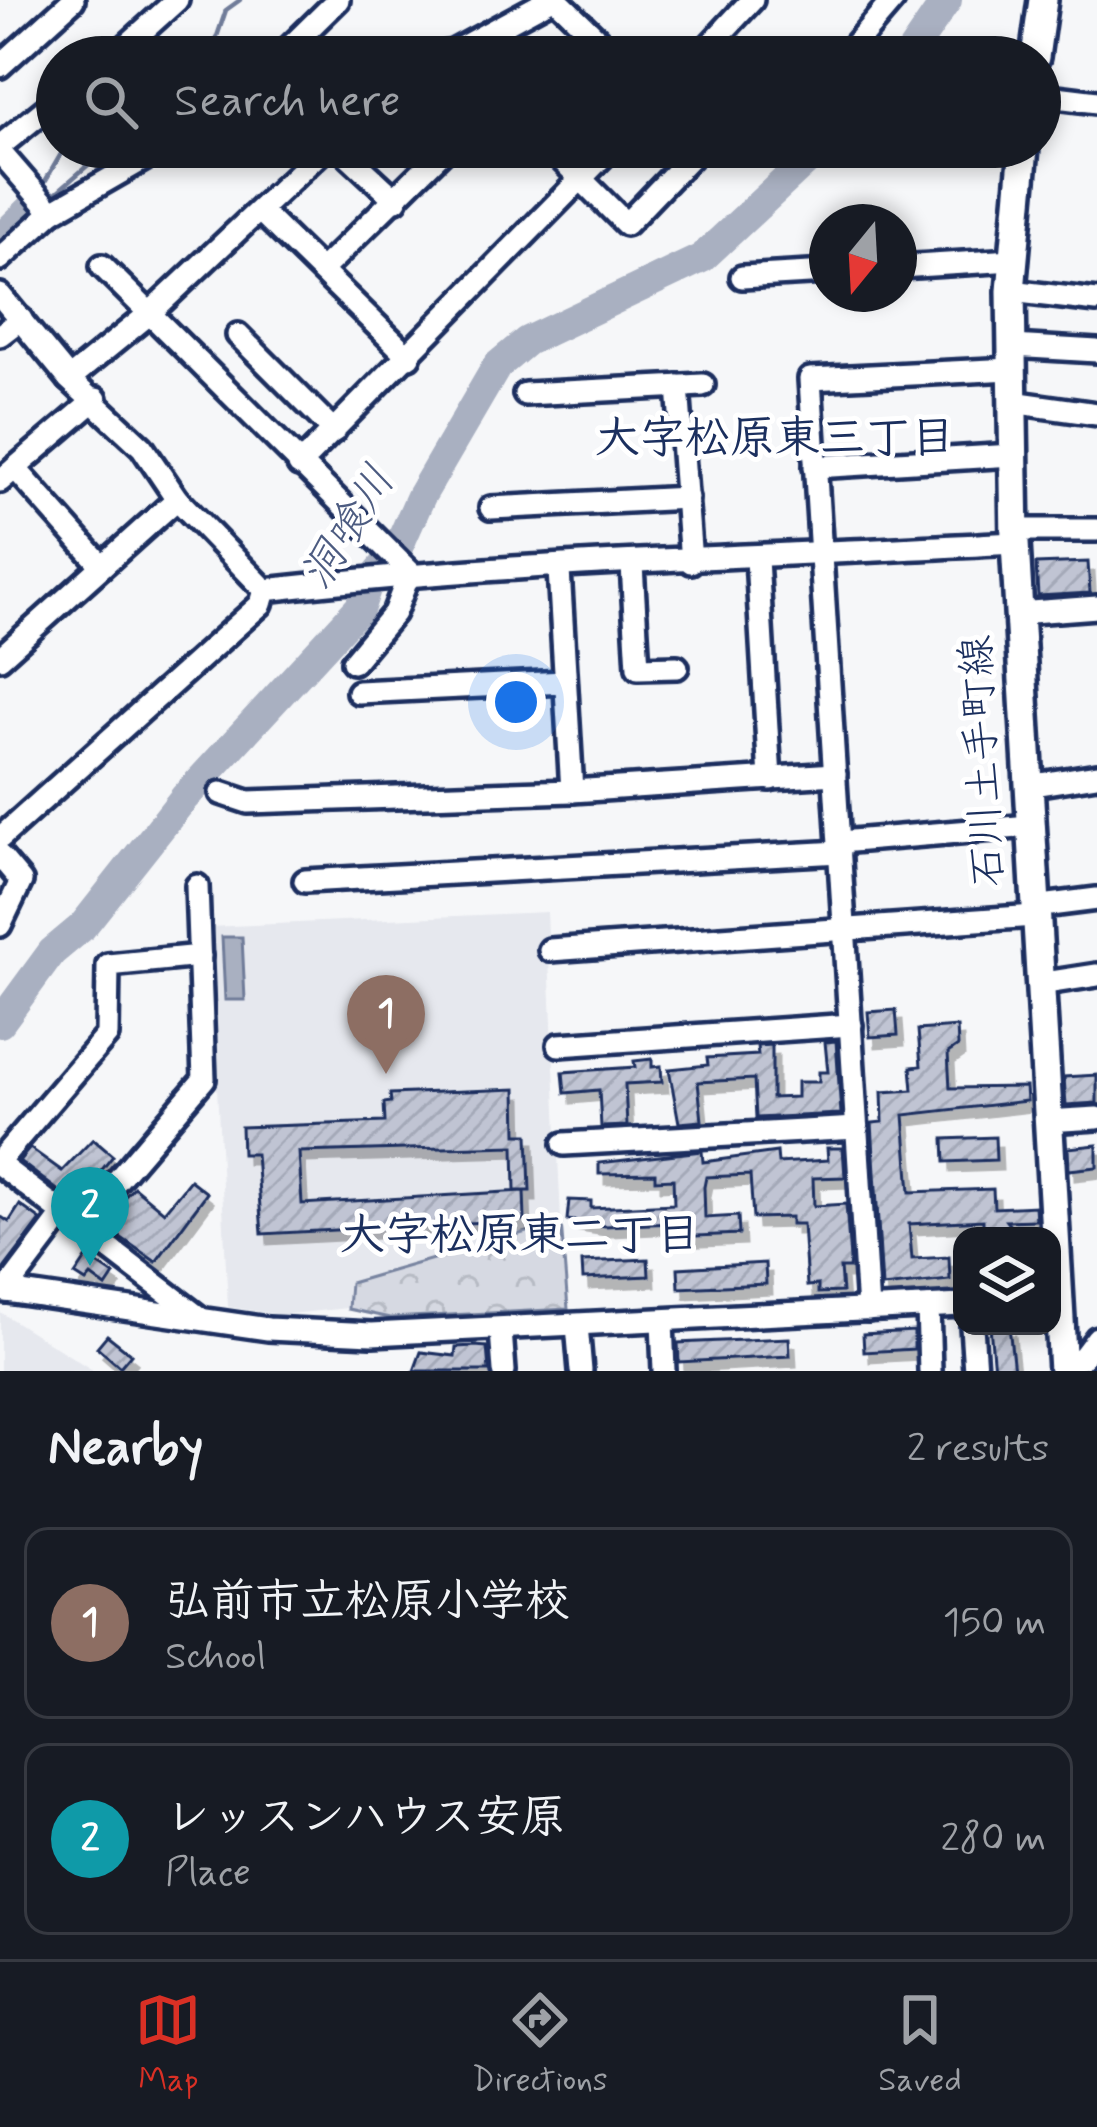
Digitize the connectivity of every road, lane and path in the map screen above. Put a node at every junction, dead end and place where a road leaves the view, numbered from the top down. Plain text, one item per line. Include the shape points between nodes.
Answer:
1 (177, 0) edge
2 (338, 0) edge
3 (553, 0) edge
4 (752, 0) edge
5 (893, 0) edge
6 (1043, 0) edge
7 (71, 1) edge
8 (137, 36) edge
9 (301, 36) edge
10 (484, 36) edge
11 (593, 36) edge
12 (721, 36) edge
13 (862, 36) edge
14 (1038, 36) edge
15 (0, 66) edge
16 (1061, 98) edge
17 (1097, 102) edge
18 (36, 118) edge
19 (0, 149) edge
20 (128, 168) edge
21 (305, 168) edge
22 (362, 168) edge
23 (427, 168) edge
24 (570, 168) edge
25 (593, 168) edge
26 (680, 168) edge
27 (1022, 168) edge
28 (582, 180) junction
29 (396, 200) junction
30 (52, 212) junction
31 (261, 212) junction
32 (0, 259) edge
33 (1012, 260) junction
34 (102, 266) dead end
35 (917, 266) edge
36 (322, 270) junction
37 (809, 273) edge
38 (742, 277) dead end
39 (1011, 291) junction
40 (0, 296) edge
41 (1097, 301) edge
42 (149, 314) junction
43 (21, 319) junction
44 (0, 335) edge
45 (238, 335) dead end
46 (1097, 351) edge
47 (409, 357) junction
48 (1012, 358) junction
49 (70, 379) junction
50 (704, 385) dead end
51 (678, 386) junction
52 (525, 394) dead end
53 (96, 399) junction
54 (1012, 402) junction
55 (1097, 414) edge
56 (334, 431) junction
57 (1013, 455) junction
58 (299, 465) junction
59 (815, 467) junction
60 (8, 474) edge
61 (687, 498) junction
62 (177, 499) junction
63 (491, 508) dead end
64 (1097, 530) edge
65 (1015, 536) junction
66 (821, 554) junction
67 (757, 559) junction
68 (691, 562) junction
69 (102, 566) junction
70 (632, 566) junction
71 (559, 569) junction
72 (410, 572) junction
73 (265, 590) junction
74 (1097, 607) edge
75 (1018, 613) junction
76 (0, 658) edge
77 (353, 662) dead end
78 (677, 667) dead end
79 (565, 682) junction
80 (358, 692) dead end
81 (836, 774) junction
82 (1097, 775) edge
83 (770, 779) junction
84 (1028, 786) junction
85 (572, 791) junction
86 (221, 793) dead end
87 (1030, 826) junction
88 (0, 838) edge
89 (840, 847) junction
90 (0, 856) edge
91 (305, 880) dead end
92 (197, 886) dead end
93 (1097, 899) edge
94 (1034, 912) junction
95 (0, 925) edge
96 (845, 930) junction
97 (550, 950) dead end
98 (200, 956) junction
99 (1097, 976) edge
100 (1039, 984) junction
101 (851, 1025) junction
102 (560, 1045) dead end
103 (1097, 1118) edge
104 (1047, 1121) junction
105 (857, 1128) junction
106 (564, 1144) dead end
107 (0, 1162) edge
108 (71, 1220) junction
109 (1052, 1227) edge
110 (3, 1291) edge
111 (953, 1305) edge
112 (928, 1306) junction
113 (868, 1310) junction
114 (202, 1320) junction
115 (662, 1321) junction
116 (577, 1325) junction
117 (501, 1330) junction
118 (973, 1335) edge
119 (1059, 1335) edge
120 (1097, 1338) edge
121 (1063, 1366) edge
122 (504, 1371) edge
123 (581, 1371) edge
124 (664, 1371) edge
125 (930, 1371) edge
126 (975, 1371) edge

1 - 8 street
2 - 9 street
3 - 10 street
3 - 11 street
4 - 12 street
5 - 13 street
6 - 14 main road
7 - 15 street
16 - 17 street
18 - 19 street
19 - 30 street
20 - 30 street
21 - 31 street
22 - 29 street
23 - 29 street
24 - 28 street
25 - 28 street
26 - 28 street via 626,224
27 - 33 main road, 石川土手町線
28 - 47 street
29 - 36 street
30 - 32 street
31 - 36 street
31 - 42 street
33 - 35 street
33 - 39 main road, 石川土手町線
34 - 42 street
36 - 47 street
37 - 38 street
39 - 41 street
39 - 48 main road, 石川土手町線
40 - 43 street
42 - 49 street
42 - 58 street
43 - 44 street
43 - 49 street
45 - 56 street
46 - 48 street
47 - 56 street
48 - 54 main road, 石川土手町線
48 - 59 street via 810,379
49 - 53 street
50 - 51 street
51 - 52 street
51 - 61 street
53 - 60 street
53 - 62 street
54 - 55 street
54 - 57 main road, 石川土手町線
56 - 58 street
57 - 59 street
57 - 65 main road, 石川土手町線
58 - 72 street
59 - 66 street
60 - 69 street
61 - 63 street
61 - 68 street
62 - 69 street
62 - 73 street
64 - 65 street
65 - 66 street
65 - 75 main road, 石川土手町線
66 - 67 street
66 - 81 street
67 - 68 street
67 - 83 street
68 - 70 street
69 - 76 street
70 - 71 street
70 - 78 street via 638,668
71 - 72 street
71 - 79 street
72 - 73 street
72 - 77 street via 394,613
73 - 88 street via 261,604
74 - 75 street
75 - 84 main road, 石川土手町線
79 - 80 street
79 - 85 street
81 - 83 street
81 - 89 street
82 - 84 street
83 - 85 street
84 - 87 main road, 石川土手町線
85 - 86 street via 248,802
87 - 89 street
87 - 94 main road, 石川土手町線
89 - 91 street
89 - 96 street
90 - 95 street via 21,881
92 - 98 street
93 - 94 street
94 - 96 street
94 - 100 main road, 石川土手町線
96 - 97 street
96 - 101 street
98 - 107 street via 107,965 106,1036
98 - 108 street via 204,1079
99 - 100 street
100 - 104 main road, 石川土手町線
101 - 102 street
101 - 105 street
103 - 104 street
104 - 109 main road, 石川土手町線
105 - 106 street
105 - 113 street
107 - 108 street
108 - 110 street
108 - 114 street
110 - 114 street
111 - 112 street
112 - 113 street
112 - 125 street
113 - 115 street
114 - 117 street via 339,1333
115 - 116 street
115 - 124 street
116 - 117 street
116 - 123 street
117 - 122 street
118 - 126 street
119 - 121 main road, 石川土手町線
120 - 121 street

